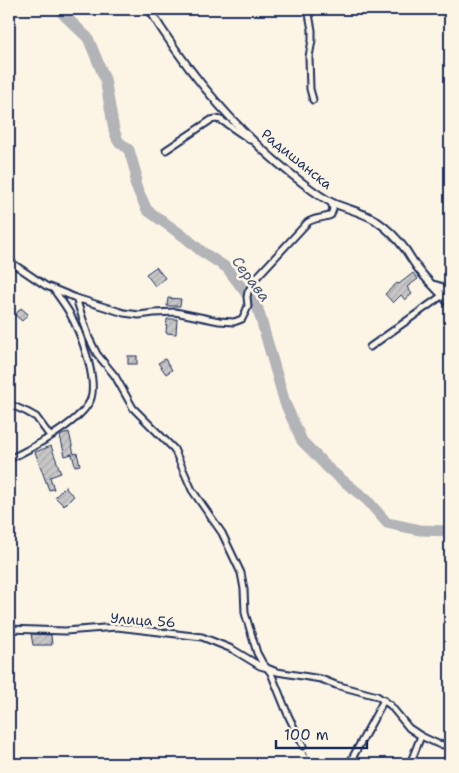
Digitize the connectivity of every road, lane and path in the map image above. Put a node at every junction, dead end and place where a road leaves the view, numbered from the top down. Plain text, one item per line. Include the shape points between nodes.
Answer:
1 (149, 9) edge
2 (308, 9) edge
3 (313, 100) dead end
4 (256, 144) junction
5 (166, 150) dead end
6 (331, 202) junction
7 (9, 261) edge
8 (432, 283) junction
9 (54, 289) junction
10 (450, 290) edge
11 (443, 295) junction
12 (76, 298) junction
13 (450, 304) edge
14 (370, 347) dead end
15 (9, 404) edge
16 (50, 436) junction
17 (9, 459) edge
18 (9, 628) edge
19 (268, 668) junction
20 (384, 700) junction
21 (421, 736) junction
22 (303, 746) joint
23 (450, 746) edge
24 (310, 764) edge
25 (349, 764) edge
26 (410, 764) edge

1 - 4 street, Радишанска via 190,69
2 - 3 street via 312,24 309,63
4 - 5 street via 216,119
4 - 6 street, Радишанска
6 - 8 street, Радишанска via 386,228
6 - 12 street via 331,215 307,223 256,278 248,292 244,316 234,322 175,312 134,315
7 - 9 street
8 - 10 street
8 - 11 street, Радишанска
9 - 12 street
9 - 16 street via 81,340 92,378 91,397 86,406 74,420
11 - 13 street, Радишанска
11 - 14 street
12 - 19 street via 97,354 115,376 133,408 174,449 196,496 237,561 244,589 244,613 257,653
15 - 16 street via 36,417
16 - 17 street
18 - 19 street, Улица 56 via 65,631 117,628 202,636
19 - 20 street, Улица 56 via 321,679
19 - 22 street
20 - 21 street via 409,728
20 - 25 street
21 - 23 street
21 - 26 street
22 - 24 path

